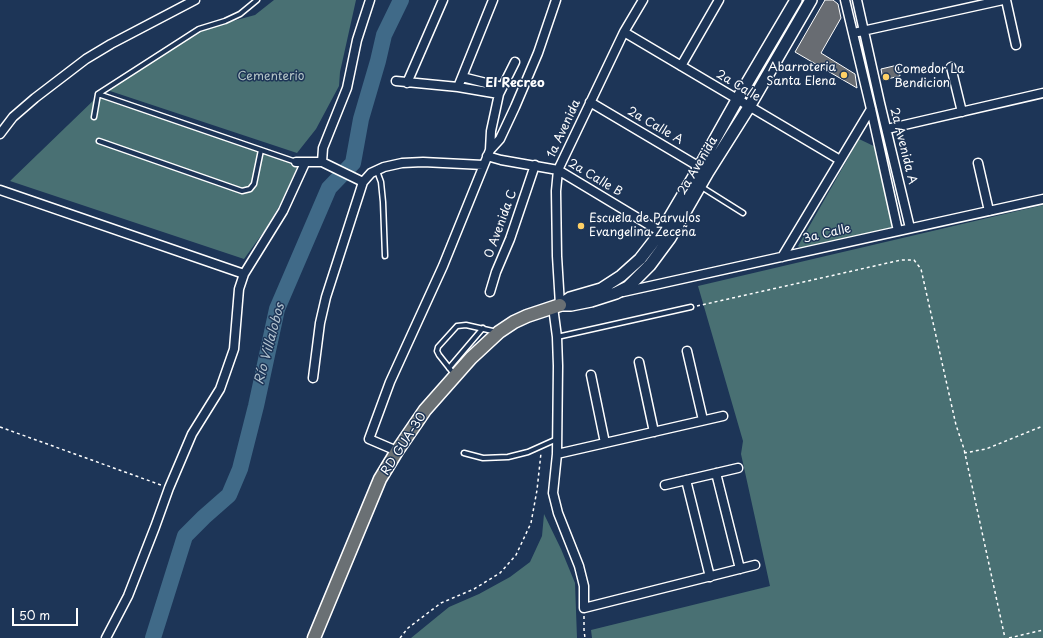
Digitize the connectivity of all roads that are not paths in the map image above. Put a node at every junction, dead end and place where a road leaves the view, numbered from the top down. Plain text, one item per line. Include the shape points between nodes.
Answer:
1 (195, 0) edge
2 (257, 0) edge
3 (370, 0) edge
4 (443, 0) edge
5 (493, 0) edge
6 (556, 0) edge
7 (643, 0) edge
8 (719, 0) edge
9 (796, 0) edge
10 (811, 0) edge
11 (845, 0) edge
12 (857, 0) edge
13 (1005, 0) edge
14 (864, 31) junction
15 (624, 32) junction
16 (854, 33) junction
17 (1016, 45) dead end
18 (515, 62) dead end
19 (681, 66) junction
20 (951, 67) dead end
21 (462, 77) junction
22 (396, 81) dead end
23 (407, 83) junction
24 (458, 87) junction
25 (501, 90) junction
26 (1043, 93) edge
27 (98, 94) junction
28 (737, 100) junction
29 (590, 102) junction
30 (749, 107) junction
31 (871, 109) junction
32 (962, 112) junction
33 (94, 117) dead end
34 (887, 129) junction
35 (0, 134) edge
36 (99, 141) dead end
37 (261, 150) junction
38 (488, 153) junction
39 (840, 160) junction
40 (296, 162) joint
41 (305, 163) junction
42 (324, 163) junction
43 (978, 163) dead end
44 (483, 165) junction
45 (535, 165) junction
46 (704, 169) junction
47 (558, 170) junction
48 (377, 171) junction
49 (363, 182) junction
50 (700, 186) junction
51 (0, 190) edge
52 (1043, 199) edge
53 (989, 211) junction
54 (743, 213) dead end
55 (910, 228) junction
56 (898, 231) junction
57 (661, 232) junction
58 (385, 256) dead end
59 (782, 257) junction
60 (244, 274) junction
61 (614, 288) junction
62 (490, 292) dead end
63 (557, 306) junction
64 (691, 307) road end
65 (483, 328) junction
66 (499, 332) junction
67 (557, 336) junction
68 (687, 351) dead end
69 (639, 362) dead end
70 (452, 372) junction
71 (591, 375) dead end
72 (313, 378) dead end
73 (723, 416) dead end
74 (703, 420) junction
75 (654, 432) junction
76 (557, 439) junction
77 (605, 443) junction
78 (397, 451) junction
79 (464, 453) dead end
80 (558, 454) junction
81 (738, 468) dead end
82 (716, 473) junction
83 (686, 480) junction
84 (665, 485) dead end
85 (755, 565) dead end
86 (740, 569) junction
87 (710, 576) junction
88 (106, 638) edge
89 (314, 638) edge

1 - 35 street via 110,44 86,60 35,98 13,117
2 - 27 lane via 240,14 199,30
3 - 42 street via 357,40 347,88 323,148
4 - 23 street
5 - 21 street
6 - 38 street via 538,53 515,107 500,139
7 - 15 street, 1a Avenida
8 - 19 street
9 - 28 street, 2a Avenida
10 - 30 street, 2a Avenida
11 - 16 street, 2a Avenida A
12 - 14 street, 2a Avenida A
13 - 14 street
13 - 17 street
14 - 16 street
14 - 34 street, 2a Avenida A
15 - 19 street, 2a Calle
15 - 29 street, 1a Avenida
16 - 31 street, 2a Avenida A
18 - 25 street
19 - 28 street, 2a Calle
20 - 32 street
21 - 24 street
21 - 25 street
22 - 23 street
23 - 24 street
24 - 25 street
25 - 38 street
26 - 32 street
27 - 33 lane
27 - 37 lane
28 - 30 street, 2a Calle
28 - 46 street, 2a Avenida
29 - 46 street, 2a Calle A
29 - 47 street, 1a Avenida
30 - 39 street, 2a Calle
30 - 46 street, 2a Avenida
31 - 39 street, 2a Avenida A
31 - 56 street, 2a Avenida A
32 - 34 street
34 - 55 street, 2a Avenida A
36 - 37 lane via 242,191 250,189 254,184
37 - 40 lane
38 - 44 street
38 - 45 street, 2a Calle B
39 - 59 street, 2a Avenida A
40 - 41 street
41 - 42 street
41 - 60 street via 283,211
42 - 49 street
43 - 53 street
44 - 48 street via 402,163
44 - 78 street via 443,266 390,382 369,439
45 - 47 street, 2a Calle B
45 - 62 street, 0 Avenida C
46 - 50 street, 2a Avenida
46 - 57 street, 2a Avenida
47 - 57 street, 2a Calle B
47 - 63 street, 1a Avenida
48 - 49 street via 371,173
48 - 58 lane via 383,202
49 - 72 street via 321,316
50 - 54 lane
50 - 61 street, 2a Avenida via 670,238 650,265 628,287
51 - 60 street
52 - 53 street, 3a Calle
53 - 55 street, 3a Calle
55 - 56 street, 3a Calle
56 - 59 street, 3a Calle
57 - 61 street, 2a Avenida via 640,259 621,276
59 - 61 street, 3a Calle
60 - 88 street via 234,349 220,389 192,434 128,596
61 - 63 street, 2a Avenida via 591,301
63 - 66 main road, RD GUA-30 via 514,322
63 - 67 street, 1a Avenida
64 - 67 lane
65 - 66 lane
65 - 70 lane
65 - 70 lane via 456,326 438,347 439,355
66 - 70 main road, RD GUA-30
67 - 76 street, 1a Avenida
68 - 74 street
69 - 75 street
70 - 78 main road, RD GUA-30
71 - 77 street
73 - 74 street
74 - 75 street
75 - 77 street
76 - 79 lane via 528,452 508,457 483,458
76 - 80 street, 1a Avenida
77 - 80 street
78 - 89 main road, RD GUA-30 via 380,479
80 - 87 street, 1a Avenida via 553,493 558,513 579,566 584,586 584,608
81 - 82 street
82 - 83 street
82 - 86 street
83 - 84 street
83 - 87 street
85 - 86 street
86 - 87 street

